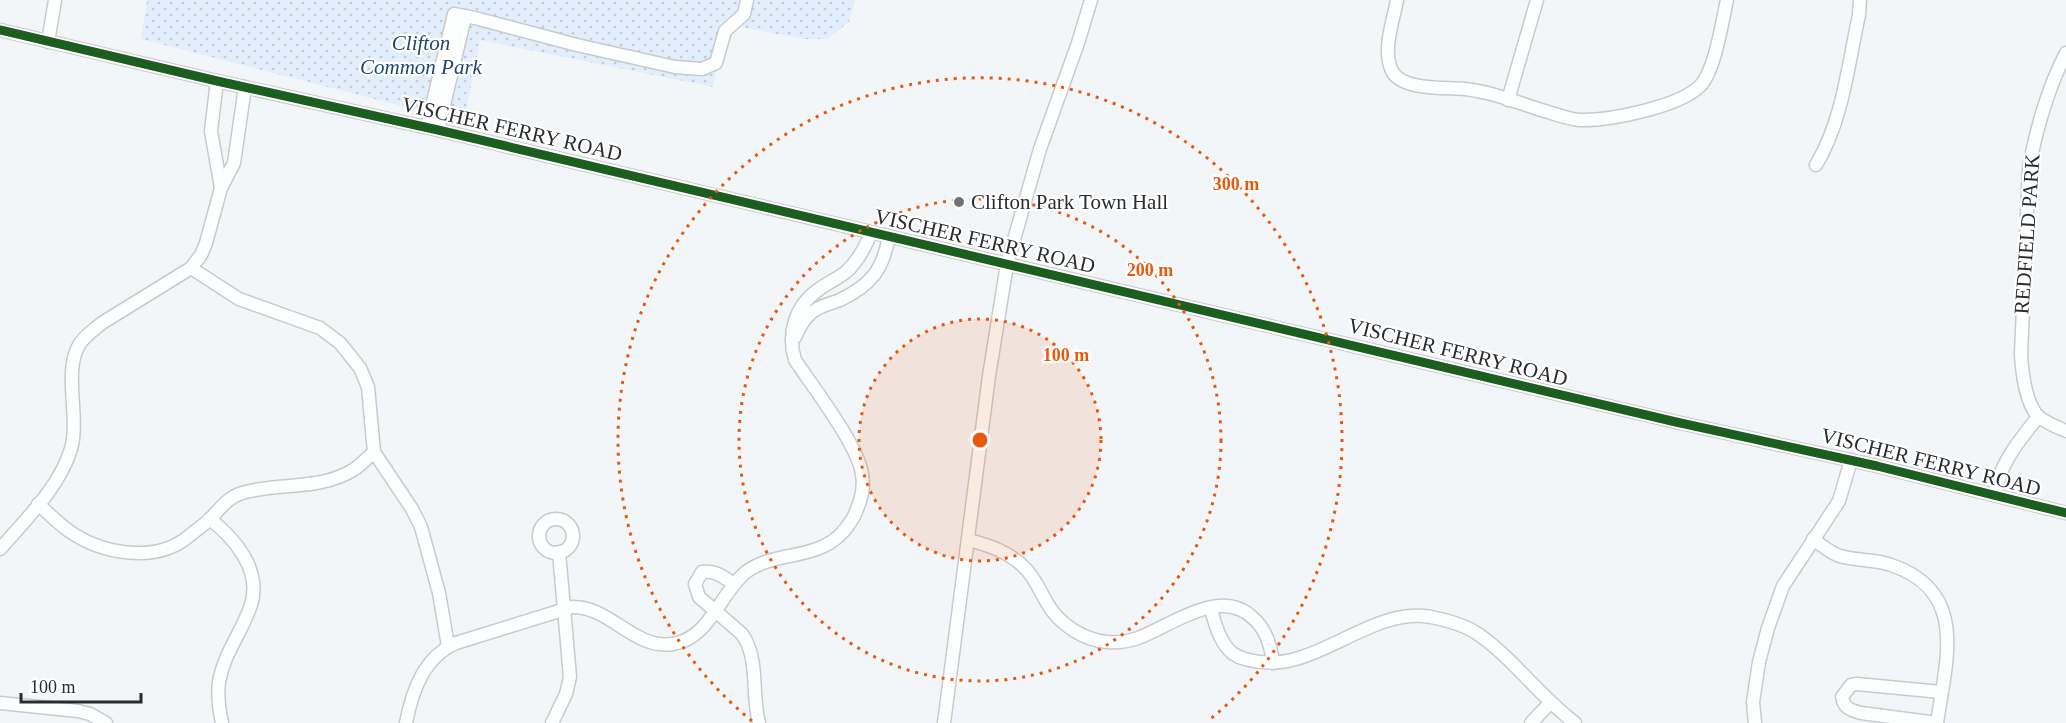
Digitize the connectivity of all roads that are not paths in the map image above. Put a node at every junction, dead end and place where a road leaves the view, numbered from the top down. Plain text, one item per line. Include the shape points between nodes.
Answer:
1 (56, 0) edge
2 (747, 0) edge
3 (1091, 0) edge
4 (1397, 0) edge
5 (1537, 0) edge
6 (1727, 0) edge
7 (1860, 0) edge
8 (0, 30) edge
9 (48, 42) junction
10 (2066, 53) edge
11 (218, 81) junction
12 (245, 87) junction
13 (1508, 100) junction
14 (433, 128) junction
15 (1816, 165) dead end
16 (221, 188) junction
17 (871, 233) junction
18 (889, 236) junction
19 (1006, 264) junction
20 (191, 268) junction
21 (792, 340) junction
22 (2038, 417) junction
23 (2066, 431) edge
24 (374, 453) junction
25 (1851, 460) junction
26 (1995, 495) junction
27 (38, 504) junction
28 (2066, 513) edge
29 (210, 519) junction
30 (1813, 538) junction
31 (969, 540) junction
32 (0, 549) edge
33 (559, 552) dead end
34 (734, 584) junction
35 (1211, 608) junction
36 (565, 610) junction
37 (715, 611) junction
38 (448, 646) junction
39 (1273, 663) junction
40 (1941, 692) junction
41 (0, 703) edge
42 (1550, 703) junction
43 (106, 723) edge
44 (222, 723) edge
45 (406, 723) edge
46 (552, 723) edge
47 (759, 723) edge
48 (944, 723) edge
49 (1531, 723) edge
50 (1575, 723) edge
51 (1755, 723) edge
52 (1937, 723) edge

1 - 9 street
2 - 14 street via 744,14 725,31 716,63 702,69 675,67 459,16
3 - 19 street
4 - 13 street via 1387,49 1392,73 1425,87 1467,89
5 - 13 street
6 - 13 street via 1712,62 1701,85 1683,99 1610,119 1577,120
7 - 15 street via 1837,118
8 - 9 street, VISCHER FERRY ROAD
9 - 11 street, VISCHER FERRY ROAD
10 - 22 street, REDFIELD PARK via 2050,85 2029,167 2021,355 2025,385
11 - 12 street, VISCHER FERRY ROAD
11 - 16 street via 211,131
12 - 14 street, VISCHER FERRY ROAD
12 - 16 street via 234,164
14 - 17 street, VISCHER FERRY ROAD
16 - 20 street via 206,243
17 - 18 street, VISCHER FERRY ROAD
17 - 21 street via 854,263 799,308
18 - 19 street, VISCHER FERRY ROAD
18 - 21 street via 882,265 876,273 856,291 812,312
19 - 25 street, VISCHER FERRY ROAD
19 - 31 street
20 - 24 street via 238,298 320,328 340,343 360,368 368,387
20 - 27 street via 102,323 78,346 71,449 62,472
21 - 34 street via 795,360 858,459 862,498 851,522 831,543 755,567
22 - 23 street
22 - 26 street via 2009,454
24 - 29 street via 338,478 236,495
24 - 38 street via 421,527
25 - 26 street, VISCHER FERRY ROAD
25 - 30 street via 1839,501
26 - 28 street, VISCHER FERRY ROAD
27 - 29 street via 69,531 115,551 138,553 175,546
27 - 32 street
29 - 44 street via 240,549 253,589 251,605 231,645 219,683
30 - 40 street via 1839,555 1889,564 1926,583 1946,618 1948,640
30 - 51 street via 1783,586 1768,628 1753,702
31 - 35 street via 1003,550 1016,560 1037,583 1060,619 1089,638 1115,642 1138,638 1186,614
31 - 48 street
33 - 36 street
34 - 37 street
34 - 37 street via 716,572 702,572 695,584 699,597
35 - 39 street via 1229,651 1257,662
35 - 39 street via 1226,606 1248,613 1267,637
36 - 37 street via 582,607 594,611 641,639 664,644 695,635
36 - 38 street
36 - 46 street via 570,677
37 - 47 street via 747,641
38 - 45 street via 417,683
39 - 42 street via 1298,659 1382,622 1430,617 1477,633
40 - 52 street
40 - 52 street via 1857,684 1851,685 1842,697 1850,710
41 - 43 street via 78,711
42 - 49 street
42 - 50 street

